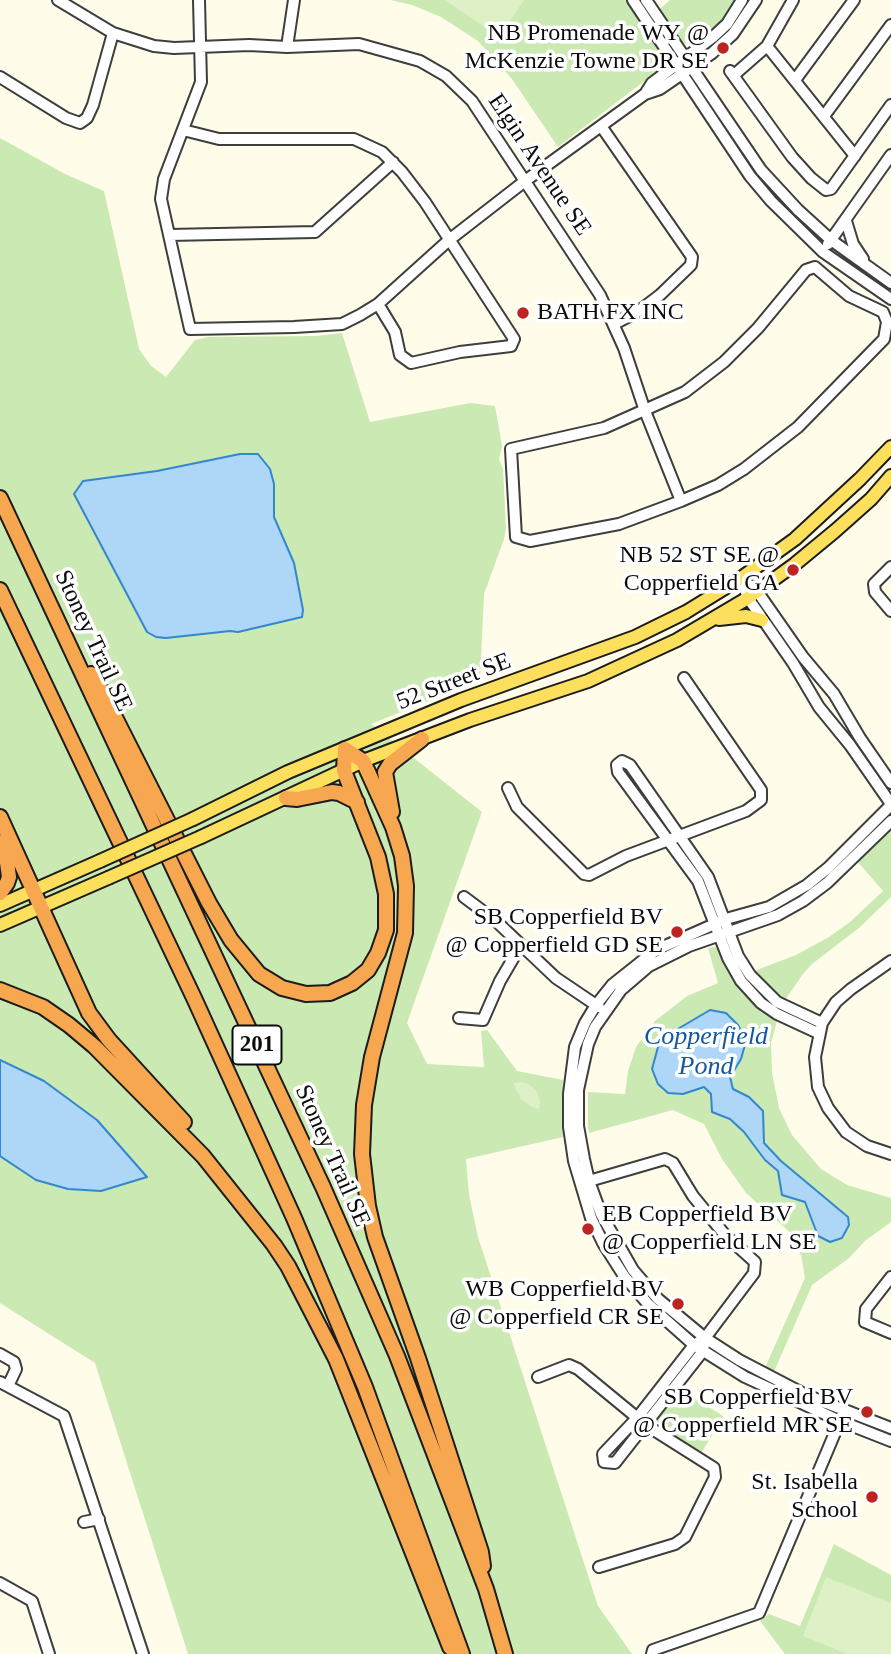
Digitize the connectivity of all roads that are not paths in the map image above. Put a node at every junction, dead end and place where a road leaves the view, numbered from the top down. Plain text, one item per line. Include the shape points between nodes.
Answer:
1 (58, 0) edge
2 (199, 0) edge
3 (294, 0) edge
4 (632, 0) edge
5 (646, 0) edge
6 (743, 0) edge
7 (756, 0) edge
8 (793, 0) edge
9 (853, 0) edge
10 (891, 25) edge
11 (113, 33) junction
12 (201, 45) junction
13 (767, 46) junction
14 (287, 47) junction
15 (684, 66) junction
16 (0, 77) edge
17 (795, 80) junction
18 (891, 105) edge
19 (824, 116) junction
20 (601, 126) junction
21 (183, 130) junction
22 (891, 155) edge
23 (855, 156) junction
24 (393, 162) junction
25 (525, 181) junction
26 (846, 221) junction
27 (169, 235) junction
28 (450, 240) junction
29 (831, 240) junction
30 (823, 252) junction
31 (869, 267) junction
32 (891, 283) edge
33 (891, 299) edge
34 (378, 304) junction
35 (614, 324) junction
36 (645, 411) junction
37 (891, 447) edge
38 (891, 476) edge
39 (0, 498) edge
40 (681, 501) junction
41 (891, 567) edge
42 (741, 578) junction
43 (0, 590) edge
44 (753, 594) junction
45 (891, 611) edge
46 (762, 620) junction
47 (712, 621) junction
48 (75, 657) junction
49 (684, 678) dead end
50 (422, 739) junction
51 (345, 749) junction
52 (363, 761) junction
53 (344, 771) junction
54 (891, 783) edge
55 (508, 788) dead end
56 (286, 798) junction
57 (357, 802) junction
58 (891, 804) edge
59 (1, 821) edge
60 (891, 821) edge
61 (393, 827) junction
62 (681, 836) junction
63 (669, 840) junction
64 (827, 876) junction
65 (32, 891) junction
66 (0, 893) edge
67 (464, 897) dead end
68 (0, 905) edge
69 (39, 907) junction
70 (721, 922) junction
71 (0, 925) edge
72 (725, 934) junction
73 (521, 945) junction
74 (891, 961) edge
75 (0, 990) edge
76 (600, 1008) junction
77 (459, 1018) dead end
78 (820, 1028) junction
79 (891, 1154) edge
80 (589, 1181) junction
81 (274, 1245) junction
82 (629, 1273) junction
83 (891, 1277) edge
84 (891, 1333) edge
85 (705, 1338) junction
86 (699, 1348) junction
87 (0, 1354) edge
88 (538, 1377) dead end
89 (4, 1384) edge
90 (844, 1410) junction
91 (840, 1421) junction
92 (642, 1422) junction
93 (891, 1428) edge
94 (891, 1441) edge
95 (99, 1519) junction
96 (84, 1522) dead end
97 (599, 1567) dead end
98 (0, 1583) edge
99 (485, 1589) junction
100 (50, 1654) edge
101 (143, 1654) edge
102 (457, 1654) edge
103 (463, 1654) edge
104 (505, 1654) edge
105 (652, 1654) edge

1 - 11 street, Elgin Avenue SE
2 - 12 street
3 - 14 street
4 - 15 street
5 - 15 street
6 - 15 street via 727,24
7 - 15 street via 733,34
8 - 13 street
9 - 17 street
10 - 19 street
11 - 12 street, Elgin Avenue SE via 154,46
11 - 16 street via 93,105 80,123
12 - 14 street, Elgin Avenue SE
12 - 21 street via 201,82
13 - 17 street
13 - 23 street via 732,73 792,157 826,190
14 - 25 street, Elgin Avenue SE via 359,44 420,61 446,76 472,101
15 - 20 street via 652,83 645,94
15 - 29 street via 761,170
15 - 30 street via 751,176
17 - 19 street
18 - 23 street
19 - 23 street
20 - 25 street
20 - 35 street via 692,257 691,265 660,295
21 - 24 street via 219,139 354,139
21 - 27 street via 161,199
22 - 26 street
24 - 27 street via 316,232
24 - 28 street
25 - 28 street
25 - 35 street, Elgin Avenue SE
26 - 29 street
26 - 31 street via 853,244
27 - 34 street via 190,329 342,324
28 - 34 street
28 - 34 street via 514,339 511,345 411,363 400,355 395,332
29 - 30 street
29 - 31 street
30 - 33 street
31 - 32 street
35 - 36 street, Elgin Avenue SE
36 - 40 street, Elgin Avenue SE
36 - 40 street via 604,428 512,449 516,537 530,541 619,524
36 - 40 street via 685,392 724,362 806,270 815,267 849,296 883,312 887,322 884,339 798,427 744,469
37 - 42 main road, 52 Street SE via 795,539
38 - 44 main road, 52 Street SE via 835,531
39 - 48 highway, Stoney Trail SE / 201
41 - 45 street via 874,584
42 - 44 street
42 - 51 main road, 52 Street SE via 635,637 461,700
43 - 103 highway, 201 via 294,1218 365,1387
44 - 46 street
44 - 47 main road, 52 Street SE
44 - 54 street via 834,694
46 - 47 main road via 737,616
46 - 58 street
47 - 50 main road, 52 Street SE via 587,681
48 - 57 highway via 97,682 231,940 259,974 282,988 306,995 330,993 368,970 378,953 386,930 386,894
48 - 99 highway, Stoney Trail SE / 201 via 323,1187 397,1356
49 - 62 street via 761,790 761,800 746,811
50 - 52 main road, 52 Street SE
50 - 61 highway via 385,772
51 - 52 highway
51 - 53 highway
51 - 65 main road, 52 Street SE, bridge
52 - 53 main road, 52 Street SE
52 - 61 highway
53 - 56 main road, 52 Street SE
53 - 57 highway
55 - 63 street via 517,807 584,874
56 - 57 highway via 332,792
56 - 69 main road, 52 Street SE, bridge
58 - 64 street
59 - 65 highway
59 - 66 highway via 9,877
60 - 64 street
61 - 99 highway via 402,856 407,910 364,1105 362,1154 368,1206 386,1273 481,1552
62 - 63 street
62 - 63 street via 630,765 622,761 618,772
62 - 70 street via 708,877
63 - 70 street
64 - 70 street via 769,907
64 - 72 street via 803,901
65 - 68 main road, 52 Street SE
65 - 69 highway
67 - 73 street
69 - 71 main road, 52 Street SE
69 - 81 highway via 89,1013 209,1151
70 - 72 street
70 - 76 street via 656,950 612,985
72 - 76 street via 649,965
72 - 78 street via 728,958 761,1003
73 - 76 street via 556,978
73 - 77 street via 483,1020
74 - 78 street via 836,1002
75 - 81 highway via 43,1007 94,1046 203,1156
76 - 80 street via 578,1090 578,1126
76 - 82 street via 575,1047 569,1127 591,1218 603,1243
78 - 79 street via 815,1057 818,1087 828,1108 846,1132
80 - 82 street
80 - 85 street via 665,1159 673,1163 725,1235 755,1262 754,1273
81 - 102 highway via 336,1359 450,1647
82 - 85 street
82 - 86 street via 648,1304
83 - 84 street via 866,1309 865,1322
85 - 86 street
85 - 90 street via 806,1395
86 - 91 street via 745,1377
86 - 92 street
87 - 89 street via 14,1362 16,1370
88 - 92 street via 569,1365
89 - 95 street via 64,1416
90 - 91 street
90 - 93 street
91 - 94 street
91 - 105 street via 759,1613
92 - 97 street via 714,1468 715,1477 685,1537
95 - 96 street
95 - 101 street
98 - 100 street via 32,1601
99 - 104 highway, Stoney Trail SE / 201

